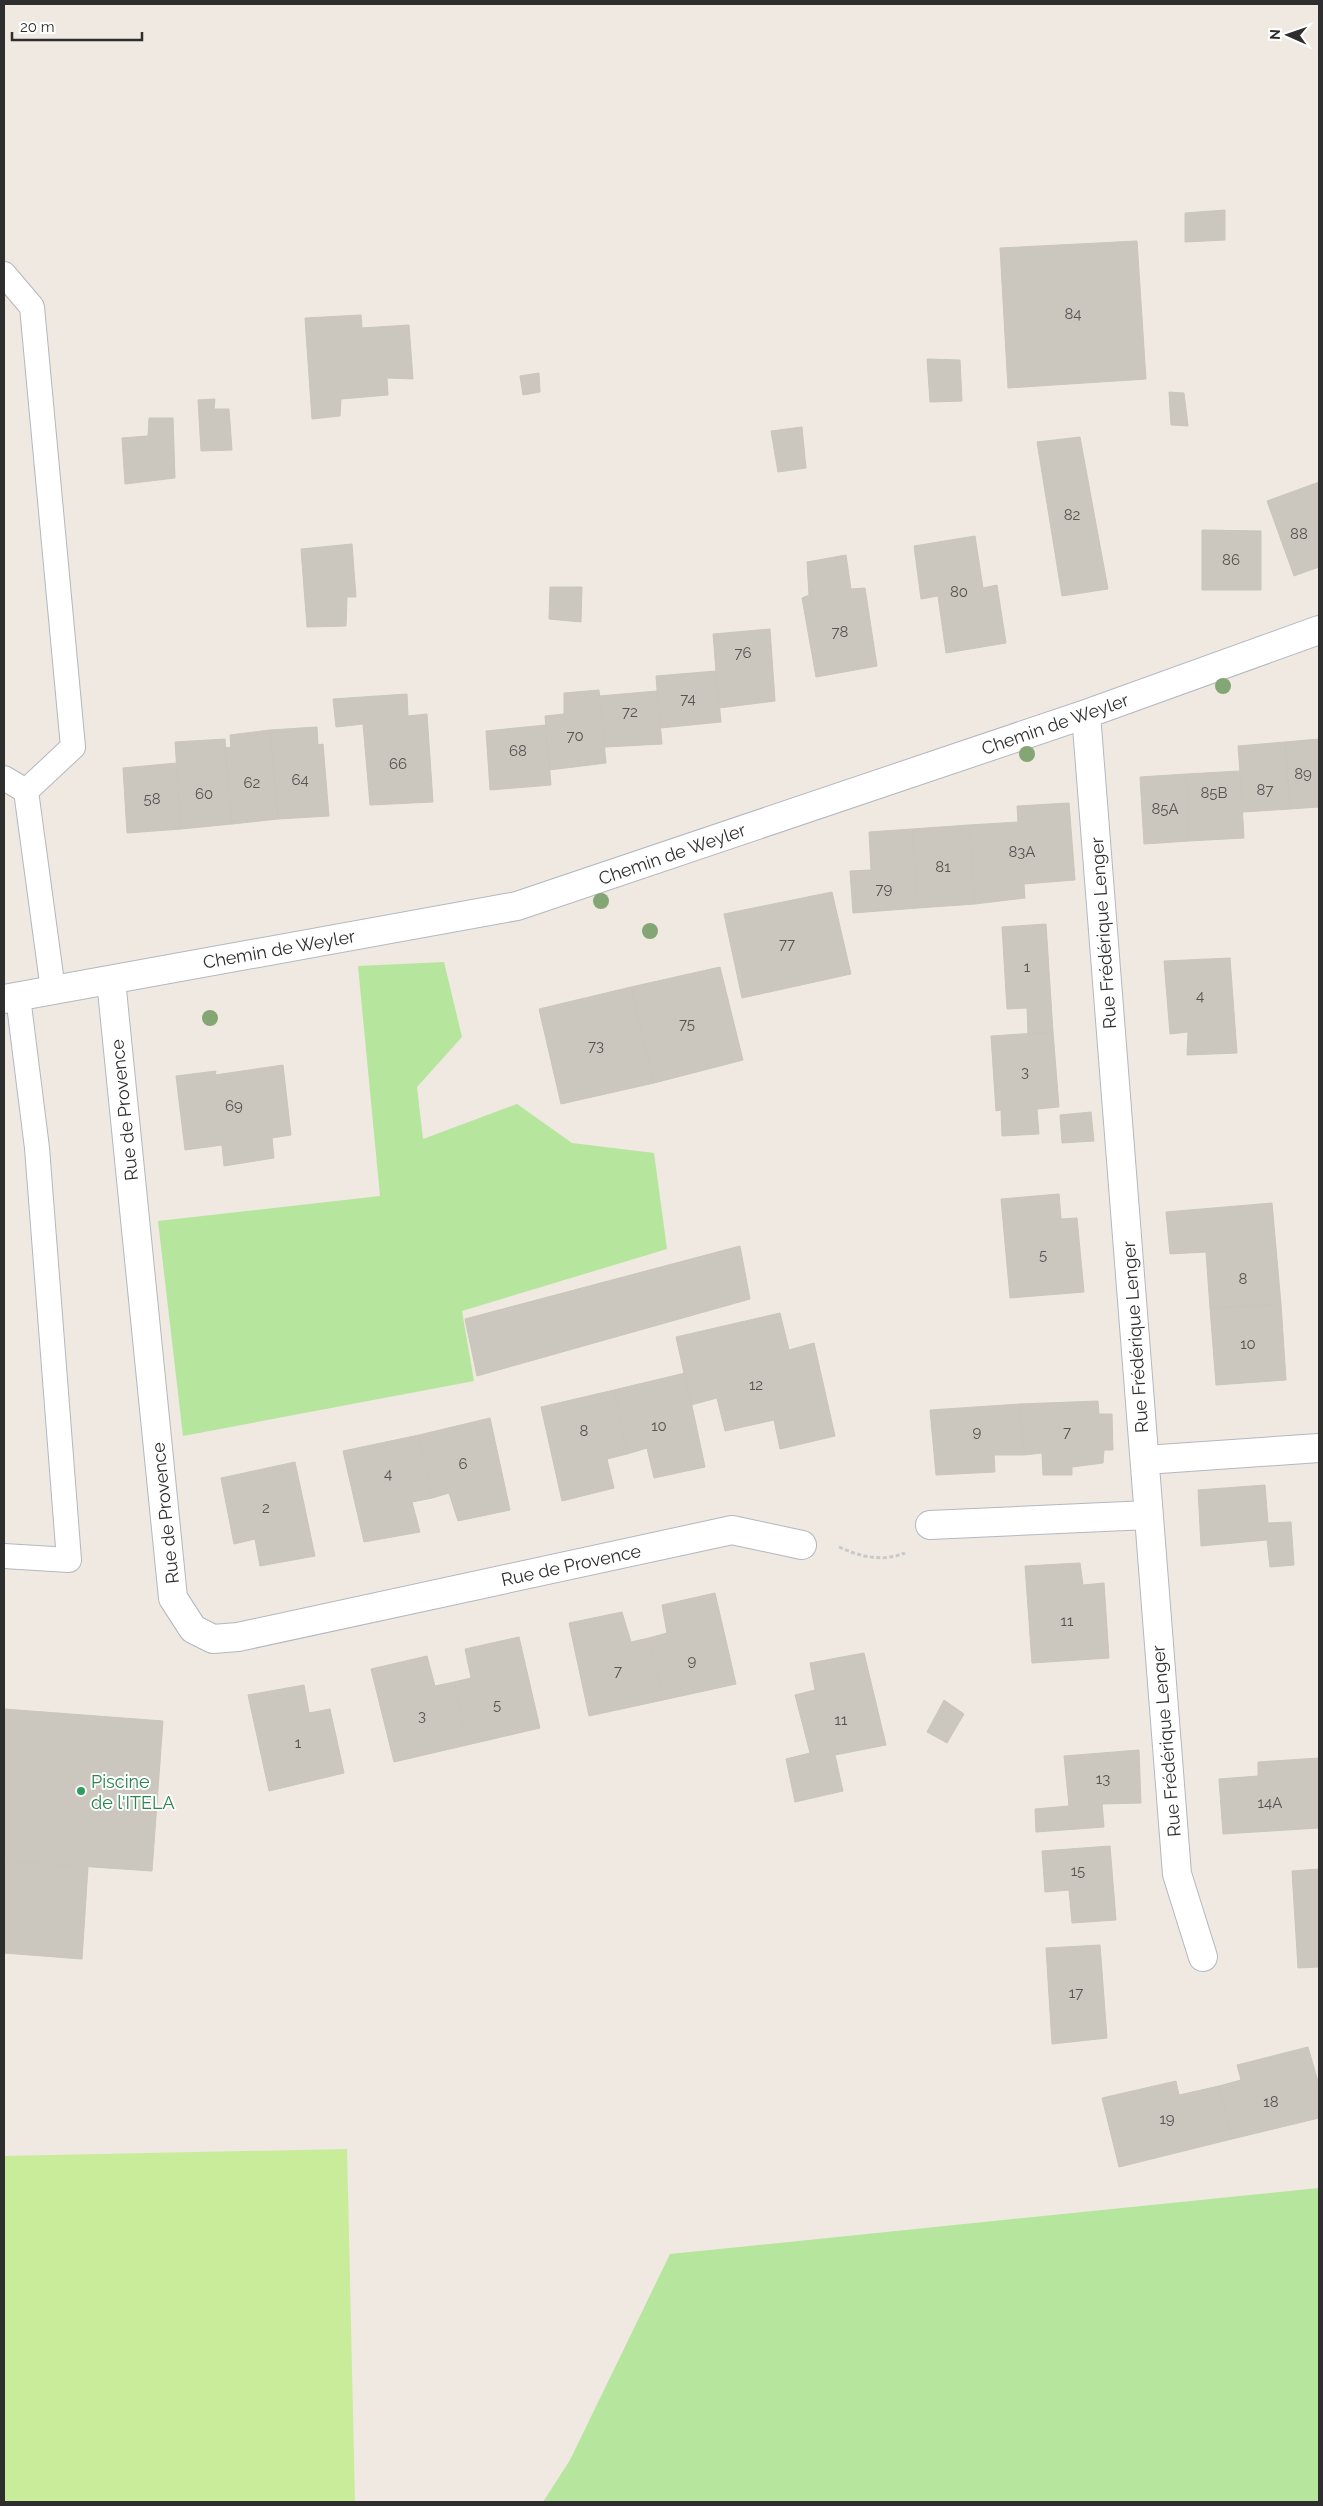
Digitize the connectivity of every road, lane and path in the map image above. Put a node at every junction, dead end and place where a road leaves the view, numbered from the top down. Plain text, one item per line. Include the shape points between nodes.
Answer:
1 (4, 274) edge
2 (1319, 630) edge
3 (1086, 714) junction
4 (4, 778) edge
5 (26, 791) junction
6 (111, 980) junction
7 (53, 990) junction
8 (11, 998) edge
9 (1319, 1448) edge
10 (1144, 1460) junction
11 (1148, 1515) junction
12 (930, 1525) joint
13 (802, 1545) joint
14 (4, 1556) edge
15 (1203, 1957) dead end

1 - 5 lane via 32,307 73,747
2 - 3 street, Chemin de Weyler
3 - 6 street, Chemin de Weyler via 516,906
3 - 10 street, Rue Frédérique Lenger
4 - 5 lane
5 - 7 lane
6 - 7 street, Chemin de Weyler
6 - 13 street, Rue de Provence via 173,1598 193,1629 213,1639 238,1637 732,1530
7 - 8 street, Chemin de Weyler
8 - 14 lane via 37,1148 69,1560
9 - 10 street
10 - 11 street, Rue Frédérique Lenger
11 - 12 street
11 - 15 street, Rue Frédérique Lenger via 1177,1874
12 - 13 path via 910,1551 898,1555 878,1558 859,1556 832,1544

